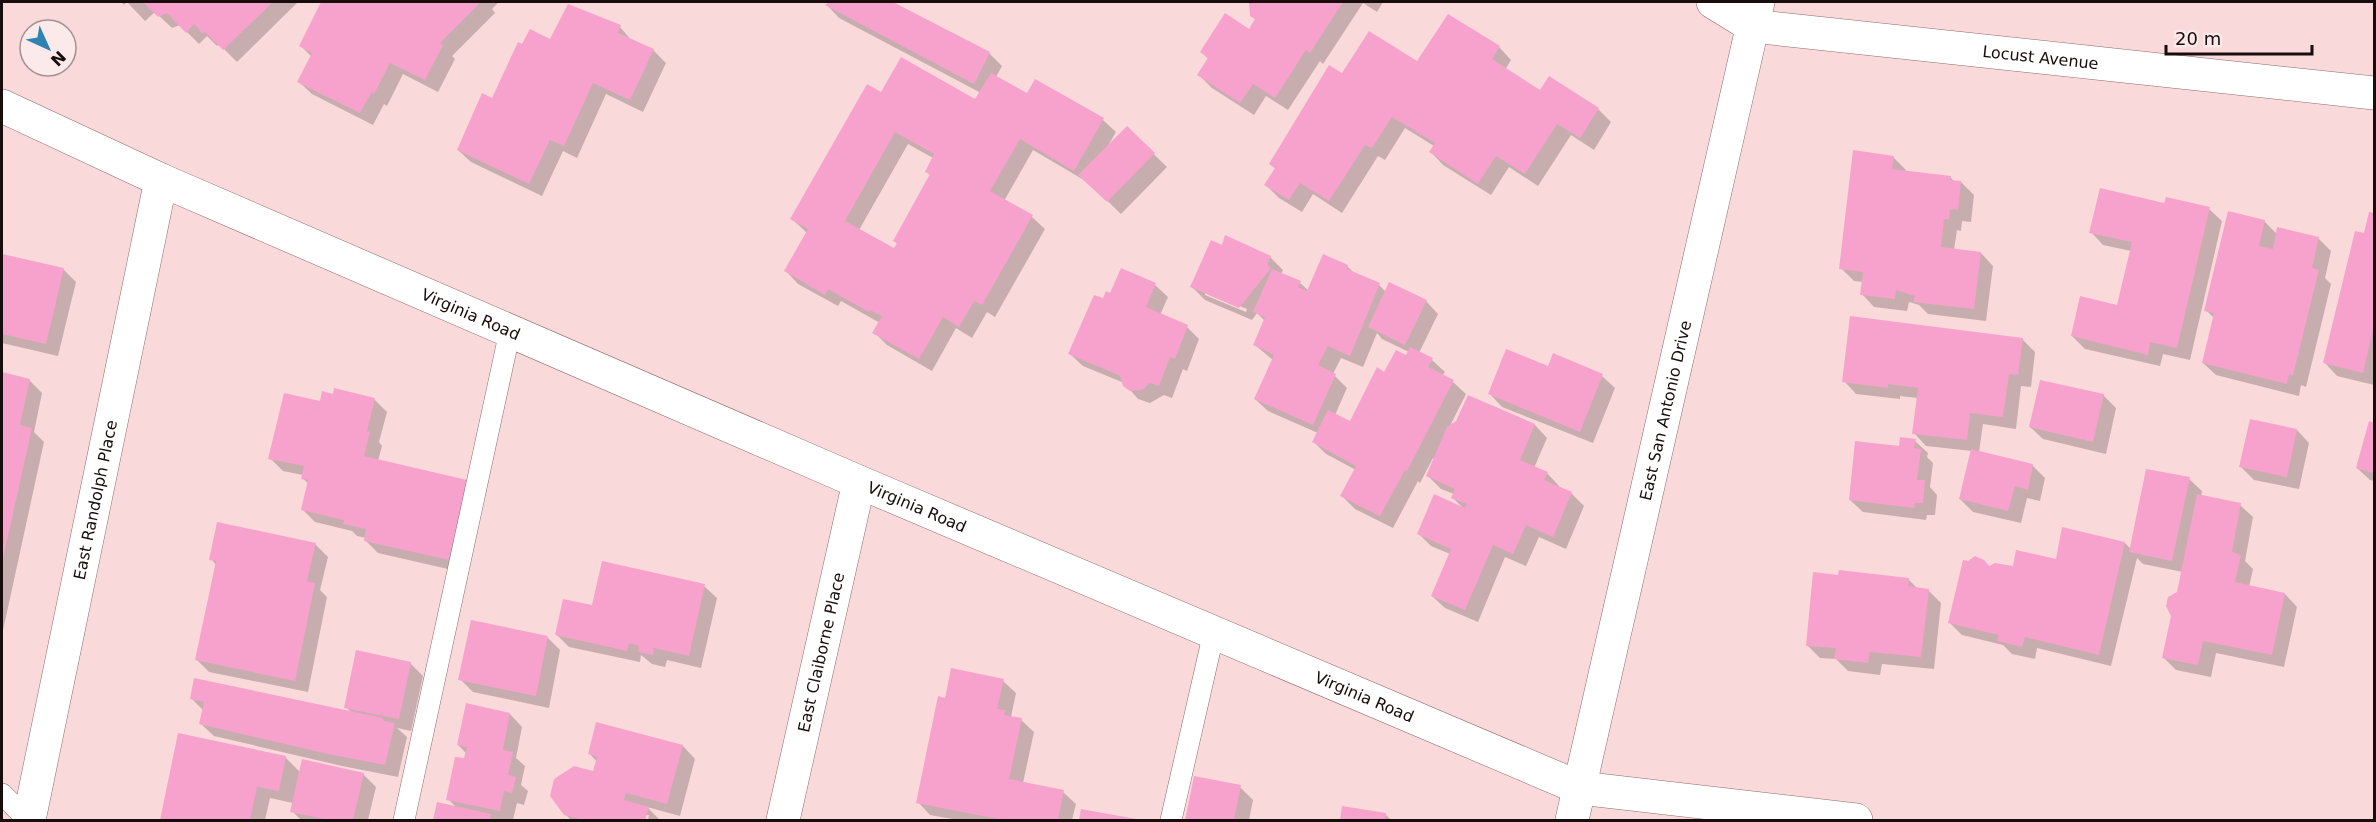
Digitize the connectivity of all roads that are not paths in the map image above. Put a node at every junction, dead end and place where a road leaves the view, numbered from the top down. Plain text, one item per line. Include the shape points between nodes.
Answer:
1 (1713, 2) edge
2 (1755, 14) edge
3 (2374, 93) edge
4 (2, 106) edge
5 (161, 180) junction
6 (510, 331) junction
7 (859, 482) junction
8 (1214, 632) junction
9 (1580, 788) junction
10 (2, 794) edge
11 (29, 820) edge
12 (404, 820) edge
13 (783, 820) edge
14 (1172, 820) edge
15 (1572, 820) edge
16 (1856, 820) edge

1 - 2 street, Locust Avenue
2 - 3 street, Locust Avenue
2 - 9 street, East San Antonio Drive
4 - 5 street, Virginia Road
5 - 6 street, Virginia Road
5 - 11 street, East Randolph Place
6 - 7 street, Virginia Road
6 - 12 lane
7 - 8 street, Virginia Road
7 - 13 street, East Claiborne Place
8 - 9 street, Virginia Road
8 - 14 lane
9 - 15 street, East San Antonio Drive
9 - 16 street, Virginia Road
10 - 11 lane

